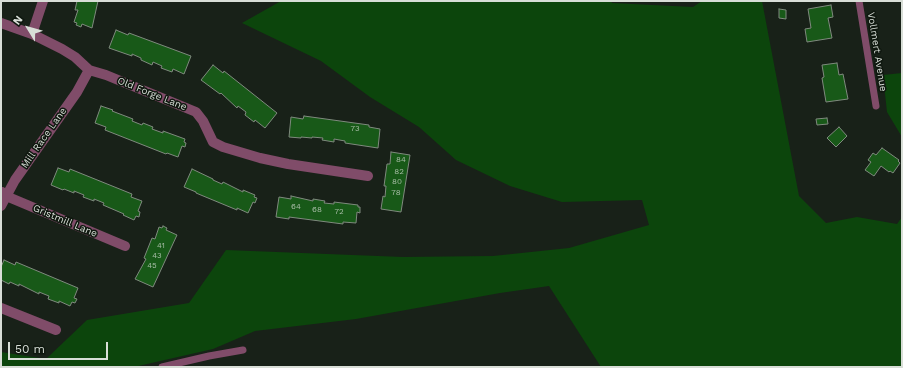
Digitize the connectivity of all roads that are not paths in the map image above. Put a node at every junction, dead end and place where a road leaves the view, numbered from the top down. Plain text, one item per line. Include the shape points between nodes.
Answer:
1 (43, 1) edge
2 (859, 1) edge
3 (1, 23) edge
4 (32, 34) junction
5 (89, 70) junction
6 (876, 106) dead end
7 (368, 176) dead end
8 (4, 193) edge
9 (1, 206) edge
10 (125, 246) dead end
11 (1, 308) edge
12 (56, 330) dead end
13 (243, 350) dead end
14 (162, 367) edge

1 - 4 street
2 - 6 lane, Vollmert Avenue
3 - 4 street, Old Forge Lane
4 - 5 street, Old Forge Lane via 75,57
5 - 7 street, Old Forge Lane via 196,112 213,142 223,147 288,164
5 - 8 street, Mill Race Lane
8 - 9 street, Mill Race Lane
8 - 10 street, Gristmill Lane
11 - 12 street
13 - 14 lane

